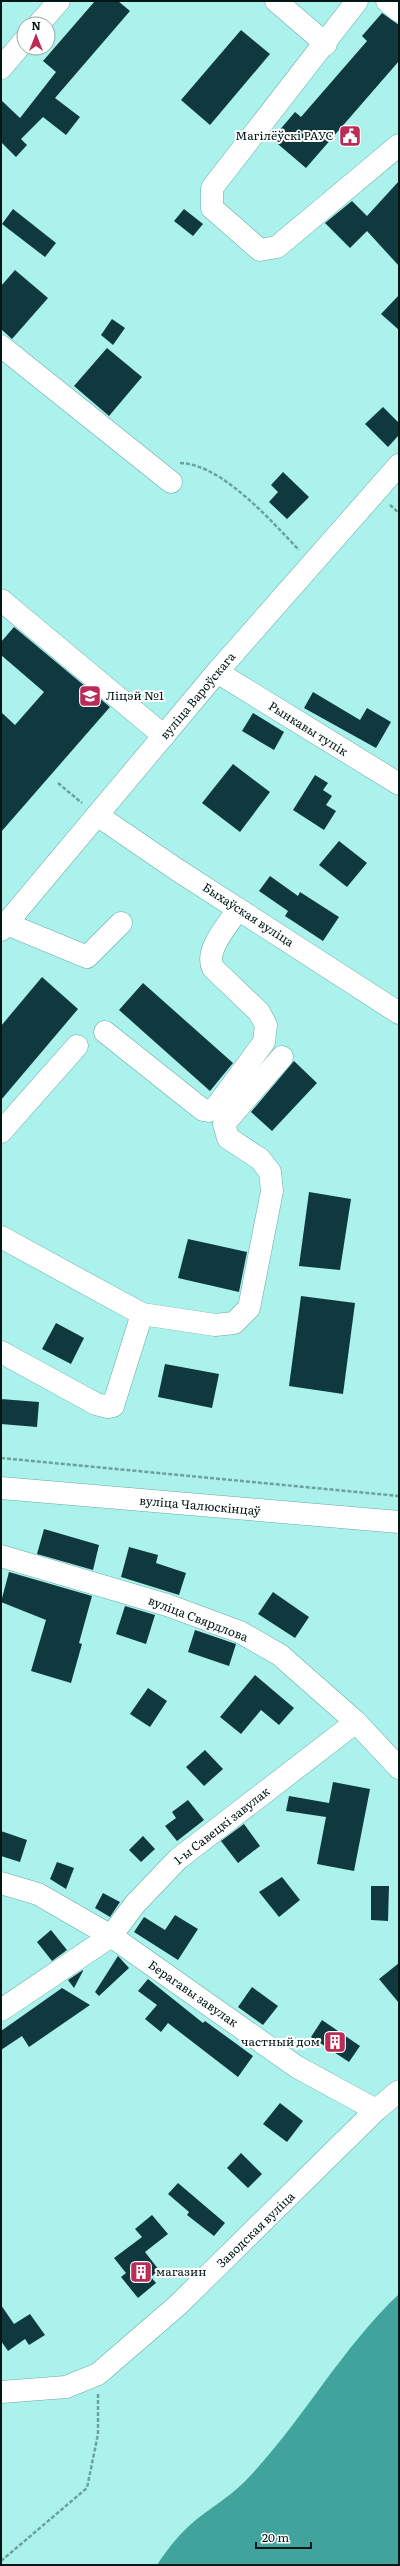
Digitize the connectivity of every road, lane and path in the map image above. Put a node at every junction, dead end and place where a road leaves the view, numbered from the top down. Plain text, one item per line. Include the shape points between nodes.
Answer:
1 (59, 1) edge
2 (276, 1) edge
3 (358, 1) edge
4 (387, 1) edge
5 (399, 11) edge
6 (46, 16) edge
7 (326, 44) junction
8 (16, 50) edge
9 (1, 68) edge
10 (399, 145) edge
11 (1, 346) edge
12 (399, 465) edge
13 (173, 472) joint
14 (313, 564) junction
15 (1, 600) edge
16 (217, 672) junction
17 (164, 736) junction
18 (58, 783) dead end
19 (399, 784) edge
20 (91, 810) junction
21 (238, 909) junction
22 (121, 923) dead end
23 (4, 927) edge
24 (399, 1013) edge
25 (105, 1032) dead end
26 (77, 1046) dead end
27 (282, 1057) dead end
28 (1, 1132) edge
29 (1, 1237) edge
30 (142, 1314) junction
31 (1, 1352) edge
32 (1, 1458) edge
33 (1, 1488) edge
34 (399, 1496) edge
35 (399, 1522) edge
36 (1, 1556) edge
37 (356, 1722) junction
38 (399, 1768) edge
39 (1, 1883) edge
40 (111, 1936) junction
41 (1, 2010) edge
42 (399, 2090) edge
43 (376, 2110) junction
44 (98, 2374) junction
45 (5, 2385) edge
46 (1, 2561) edge

1 - 6 street
2 - 7 street
3 - 7 street
4 - 5 street
7 - 10 street via 212,188 212,208 260,250 277,247
8 - 9 street
11 - 13 street
12 - 14 street, вуліца Вароўскага
13 - 14 path via 191,463 236,487
14 - 16 street, вуліца Вароўскага
15 - 17 street
16 - 17 street, вуліца Вароўскага
16 - 19 street, Рынкавы тупік
17 - 20 street, вуліца Вароўскага
18 - 20 path
20 - 21 street, Быхаўская вуліца
20 - 23 street, вуліца Вароўскага
21 - 24 street, Быхаўская вуліца
21 - 25 street via 211,952 210,962 213,968 259,1012 266,1025 264,1042 216,1107 209,1111 203,1110
22 - 23 street via 88,957
26 - 28 street
27 - 30 street via 224,1124 228,1138 260,1159 270,1172 272,1190 250,1308 234,1323 215,1325
29 - 30 street
30 - 31 street via 113,1406 96,1404
32 - 34 path
33 - 35 street, вуліца Чалюскінцаў
36 - 37 street, вуліца Свярдлова via 167,1605 240,1632 280,1655
37 - 38 street, вуліца Свярдлова
37 - 40 street, 1-ы Савецкі завулак via 178,1859 135,1904
39 - 40 street, Берагавы завулак via 38,1894
40 - 41 street, 1-ы Савецкі завулак
40 - 43 street, Берагавы завулак via 297,2067
42 - 43 street
43 - 44 street, Заводская вуліца via 178,2305
44 - 45 street, Заводская вуліца via 66,2387
44 - 46 path via 98,2434 87,2488

